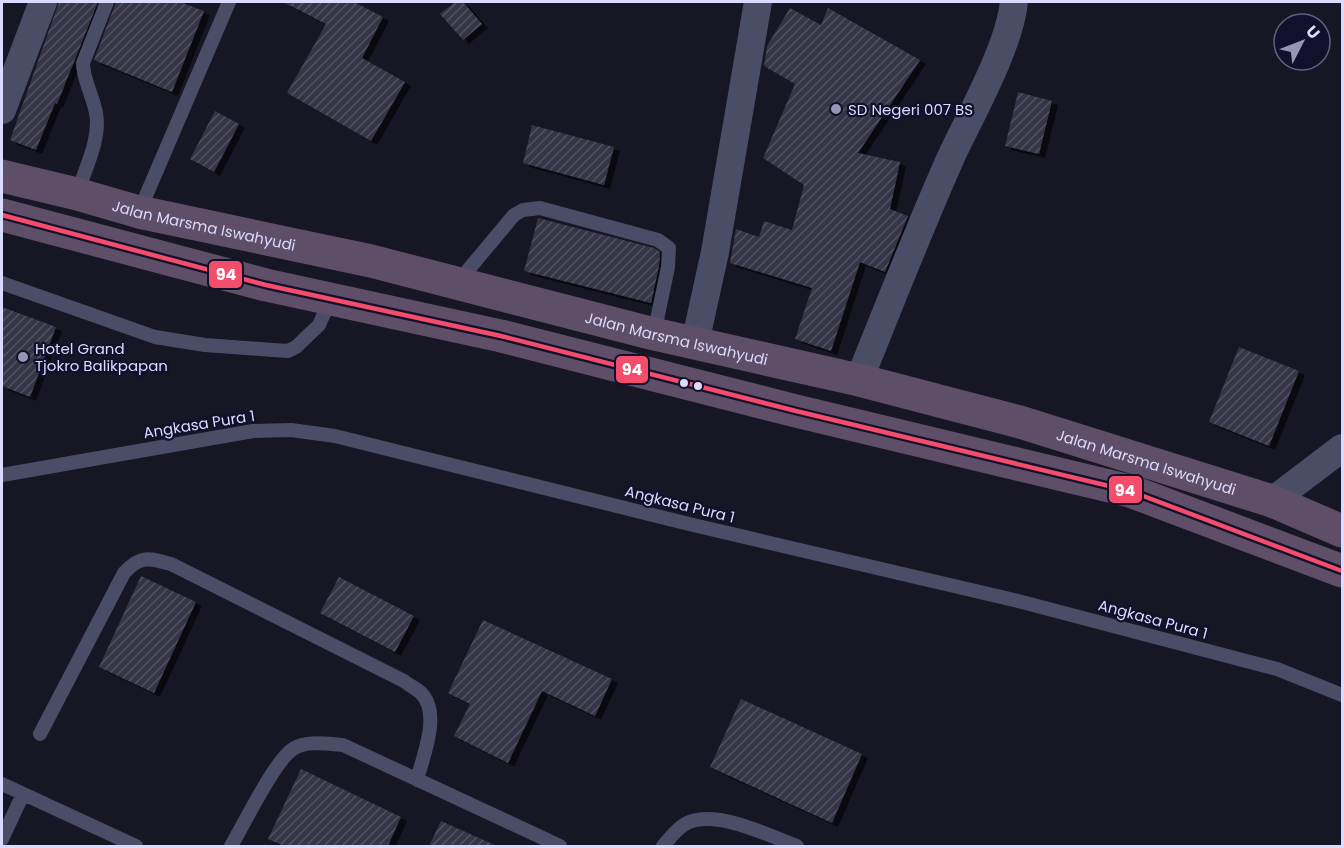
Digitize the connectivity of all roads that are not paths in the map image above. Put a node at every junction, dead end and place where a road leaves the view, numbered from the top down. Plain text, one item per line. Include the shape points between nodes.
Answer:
1 (43, 2) edge
2 (107, 2) edge
3 (229, 2) edge
4 (758, 2) edge
5 (1014, 2) edge
6 (2, 110) edge
7 (2, 176) edge
8 (77, 194) junction
9 (139, 212) junction
10 (2, 215) edge
11 (458, 282) junction
12 (2, 283) edge
13 (331, 298) junction
14 (654, 334) junction
15 (695, 343) junction
16 (858, 380) junction
17 (1342, 448) edge
18 (2, 475) edge
19 (1272, 501) junction
20 (1342, 531) edge
21 (1342, 571) edge
22 (1342, 695) edge
23 (40, 734) dead end
24 (417, 780) junction
25 (2, 784) edge
26 (23, 795) junction
27 (2, 839) edge
28 (136, 846) edge
29 (231, 846) edge
30 (560, 846) edge
31 (663, 846) edge
32 (797, 846) edge

1 - 6 street
2 - 8 lane via 83,63 97,126
3 - 9 lane
4 - 15 street via 715,252
5 - 16 street via 999,52
7 - 8 highway, Jalan Marsma Iswahyudi
8 - 9 highway, Jalan Marsma Iswahyudi
9 - 11 highway, Jalan Marsma Iswahyudi
10 - 13 highway via 266,285
11 - 14 highway, Jalan Marsma Iswahyudi
11 - 14 lane via 514,215 532,207 551,211 658,240 669,248
12 - 13 lane via 155,337 273,351 288,351 307,337 319,325
13 - 21 highway via 1130,491
14 - 15 highway, Jalan Marsma Iswahyudi
15 - 16 highway, Jalan Marsma Iswahyudi
16 - 19 highway, Jalan Marsma Iswahyudi via 1020,422
17 - 19 street
18 - 22 lane, Angkasa Pura 1 via 253,430 335,436 1018,601 1277,669
19 - 20 highway, Jalan Marsma Iswahyudi
23 - 24 lane via 124,573 132,563 145,558 171,564 421,693 428,704 431,728
24 - 29 lane via 343,745 315,743 293,748 279,764
24 - 30 lane
25 - 26 lane
26 - 27 lane
26 - 28 lane
31 - 32 lane via 689,823 710,820 736,823

